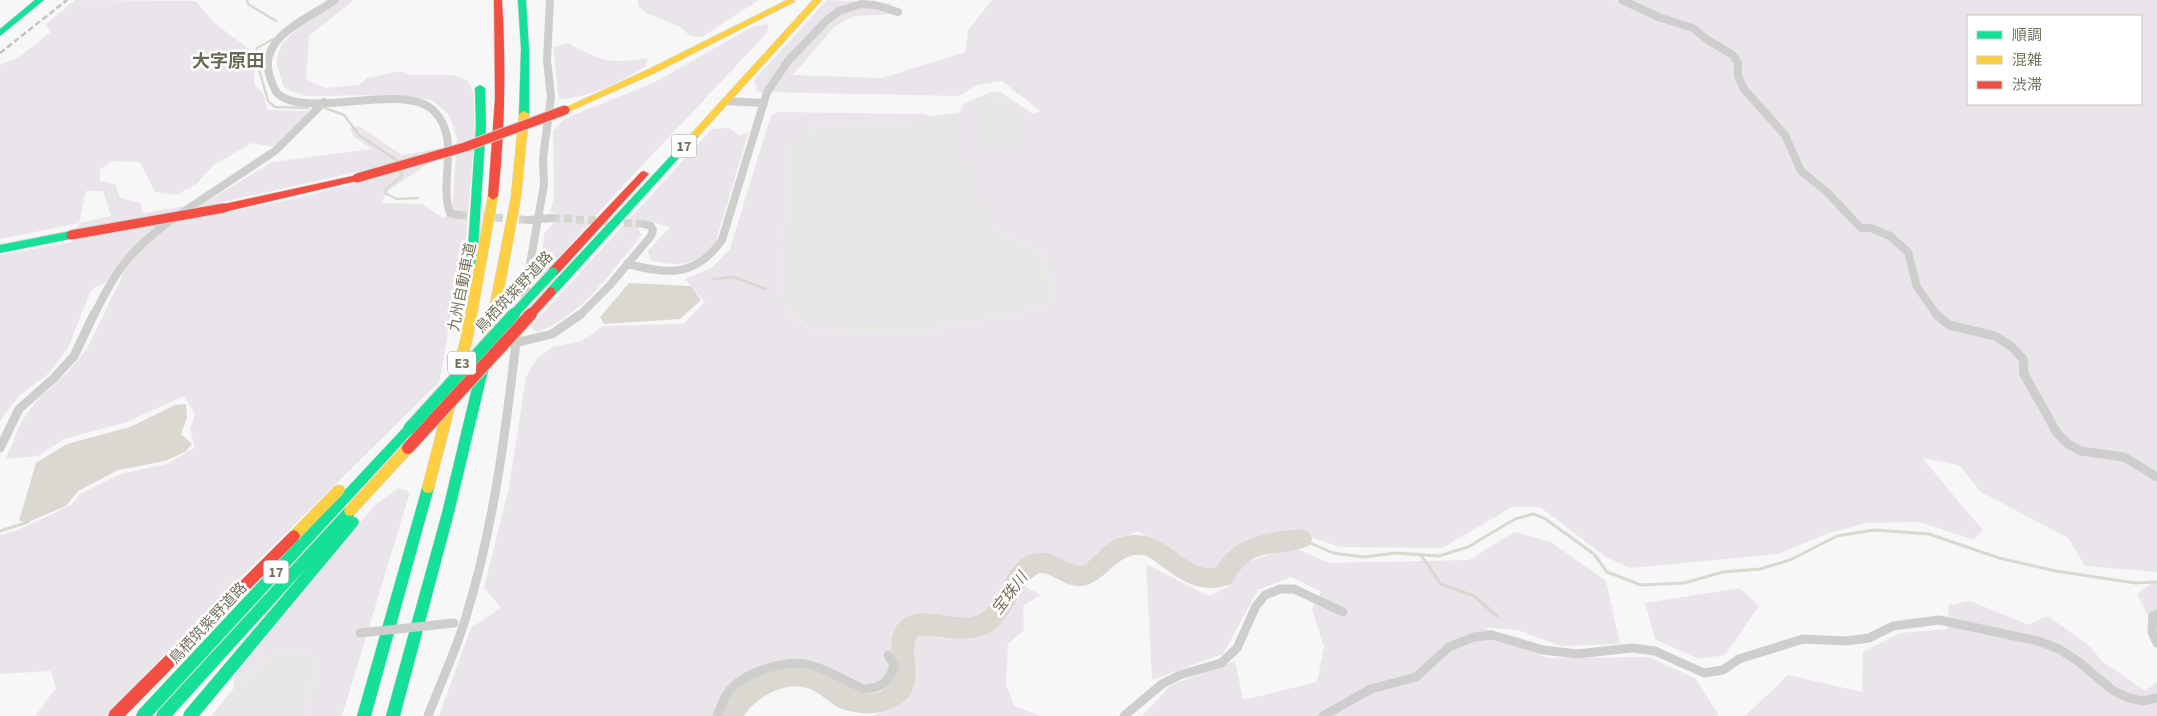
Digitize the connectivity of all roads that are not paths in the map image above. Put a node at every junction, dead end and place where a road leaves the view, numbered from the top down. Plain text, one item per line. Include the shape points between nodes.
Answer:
1 (27, 0) edge
2 (40, 0) edge
3 (335, 0) edge
4 (498, 0) edge
5 (522, 0) edge
6 (528, 0) edge
7 (550, 0) edge
8 (769, 0) edge
9 (805, 0) edge
10 (818, 0) edge
11 (1622, 0) edge
12 (792, 1) edge
13 (898, 12) dead end
14 (0, 22) edge
15 (525, 28) junction
16 (0, 33) edge
17 (691, 50) junction
18 (480, 88) dead end
19 (726, 101) junction
20 (324, 102) junction
21 (764, 103) junction
22 (459, 215) dead end
23 (552, 218) tunnel mouth
24 (528, 220) tunnel mouth
25 (539, 220) junction
26 (644, 224) dead end
27 (0, 249) edge
28 (627, 264) junction
29 (515, 343) junction
30 (466, 348) junction
31 (0, 448) edge
32 (386, 453) junction
33 (381, 476) junction
34 (2157, 477) edge
35 (1343, 612) dead end
36 (2157, 614) edge
37 (465, 621) junction
38 (360, 633) dead end
39 (2157, 642) edge
40 (888, 654) dead end
41 (2157, 698) edge
42 (115, 716) edge
43 (143, 716) edge
44 (163, 716) edge
45 (190, 716) edge
46 (364, 716) edge
47 (393, 716) edge
48 (428, 716) edge
49 (718, 716) edge
50 (1124, 716) edge
51 (1322, 716) edge

1 - 14 main road
2 - 16 main road
3 - 20 street via 281,37 271,48 268,58 273,89 280,95 297,102
4 - 30 main road, 九州自動車道 / E3 via 503,88 498,147 486,241
5 - 15 main road, E3
6 - 15 main road
7 - 25 street via 546,41 551,97
8 - 17 main road
9 - 32 main road, 鳥栖筑紫野道路 / 17, bridge
10 - 19 main road, 鳥栖筑紫野道路 / 17
11 - 34 street via 1693,28 1733,55 1744,90 1785,135 1801,171 1826,191 1861,228 1871,228 1890,236 1908,252 1917,287 1933,312 1949,325 1995,336 2012,347 2023,359 2024,374 2057,433 2068,444 2081,451 2124,457
12 - 17 main road
13 - 21 street via 861,4 839,11 788,60 771,83
15 - 47 main road, E3 via 526,95 518,187 495,321
17 - 27 main road, bridge via 565,110 465,147 356,178 224,208
18 - 30 main road via 481,126
19 - 21 street
19 - 33 main road, 鳥栖筑紫野道路 / 17, bridge
20 - 22 street via 407,100 433,109 448,144 445,203 450,213
20 - 31 street via 275,151 166,223 123,262 74,356 19,409
21 - 28 street via 722,240 715,253 705,262 675,272
23 - 25 street
24 - 25 street
25 - 29 street
26 - 28 street via 654,230
28 - 29 street via 583,313 562,329 538,339
29 - 37 street via 506,433 486,540
30 - 46 main road, 九州自動車道 / E3 via 398,604
32 - 42 main road via 365,464
32 - 43 main road, 鳥栖筑紫野道路 / 17
33 - 44 main road, 鳥栖筑紫野道路 / 17
33 - 45 main road via 355,519
35 - 50 street via 1294,589 1280,589 1265,596 1256,606 1237,648 1221,663 1168,681
36 - 39 street via 2153,616 2152,632
37 - 38 street, bridge
37 - 48 street
40 - 49 street via 894,665 892,676 884,685 872,690 863,689 809,664 791,663 734,685 727,693
41 - 51 street via 2129,698 2112,690 2079,662 2038,641 1939,620 1893,626 1869,638 1846,642 1803,639 1739,659 1723,670 1704,673 1655,651 1632,648 1577,654 1543,650 1492,635 1474,637 1448,647 1416,676 1370,689

